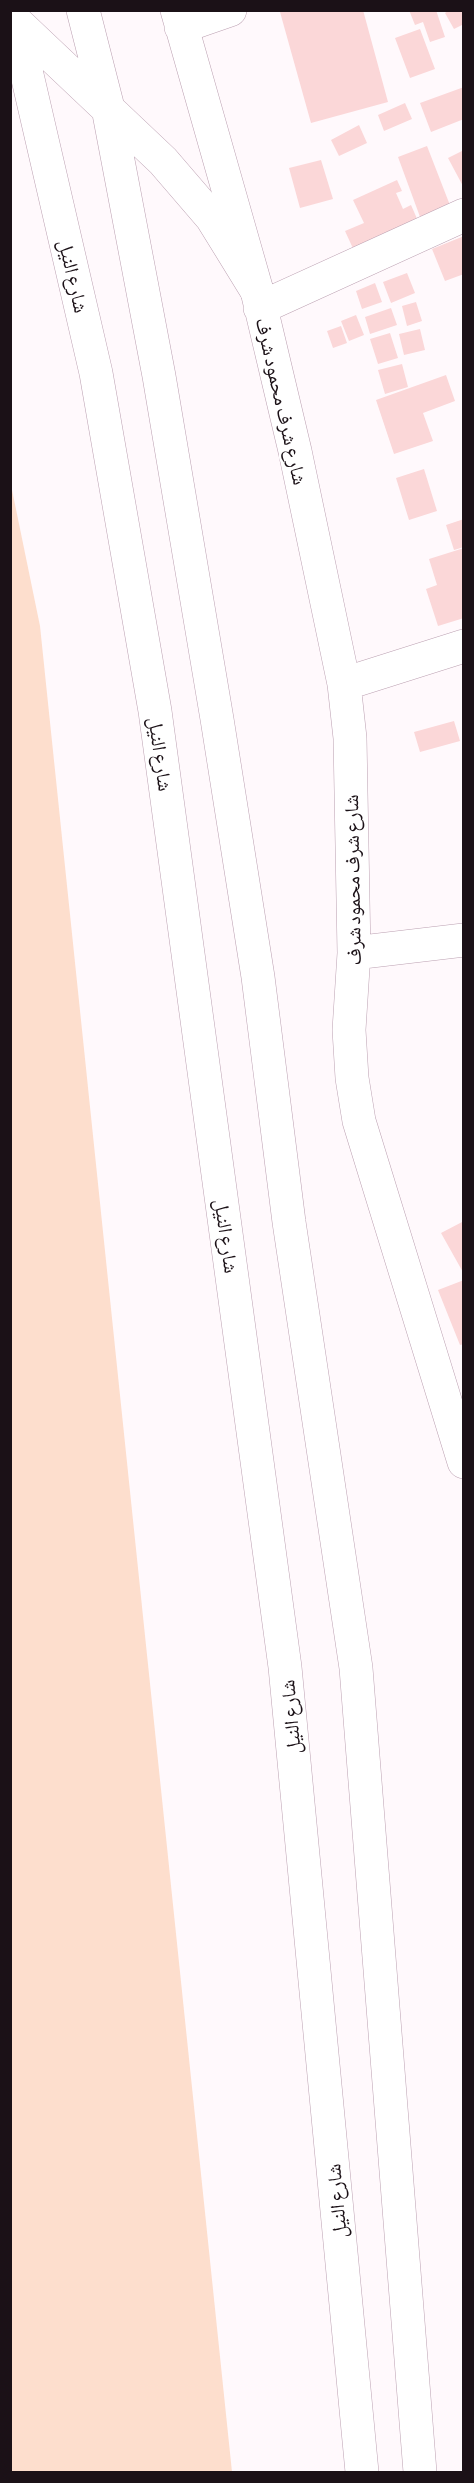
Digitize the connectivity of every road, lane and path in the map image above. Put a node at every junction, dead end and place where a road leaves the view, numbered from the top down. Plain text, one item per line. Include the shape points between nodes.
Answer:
1 (83, 10) edge
2 (230, 10) edge
3 (14, 16) edge
4 (179, 19) edge
5 (108, 108) junction
6 (464, 215) edge
7 (259, 299) junction
8 (464, 645) edge
9 (344, 684) junction
10 (464, 940) edge
11 (354, 953) junction
12 (464, 1462) edge
13 (362, 2472) edge
14 (420, 2472) edge

1 - 5 main road
2 - 4 main road
3 - 5 main road
3 - 13 main road, شارع النيل via 96,373 155,711 285,1667
4 - 7 main road, شارع شرف محمود شرف
5 - 7 main road via 163,161 212,218
5 - 14 main road via 159,376 217,719 258,977 289,1222 356,1668
6 - 7 main road
7 - 9 main road, شارع شرف محمود شرف
8 - 9 main road
9 - 11 main road, شارع شرف محمود شرف via 350,738
10 - 11 main road
11 - 12 main road, شارع شرف محمود شرف via 349,1030 359,1121

